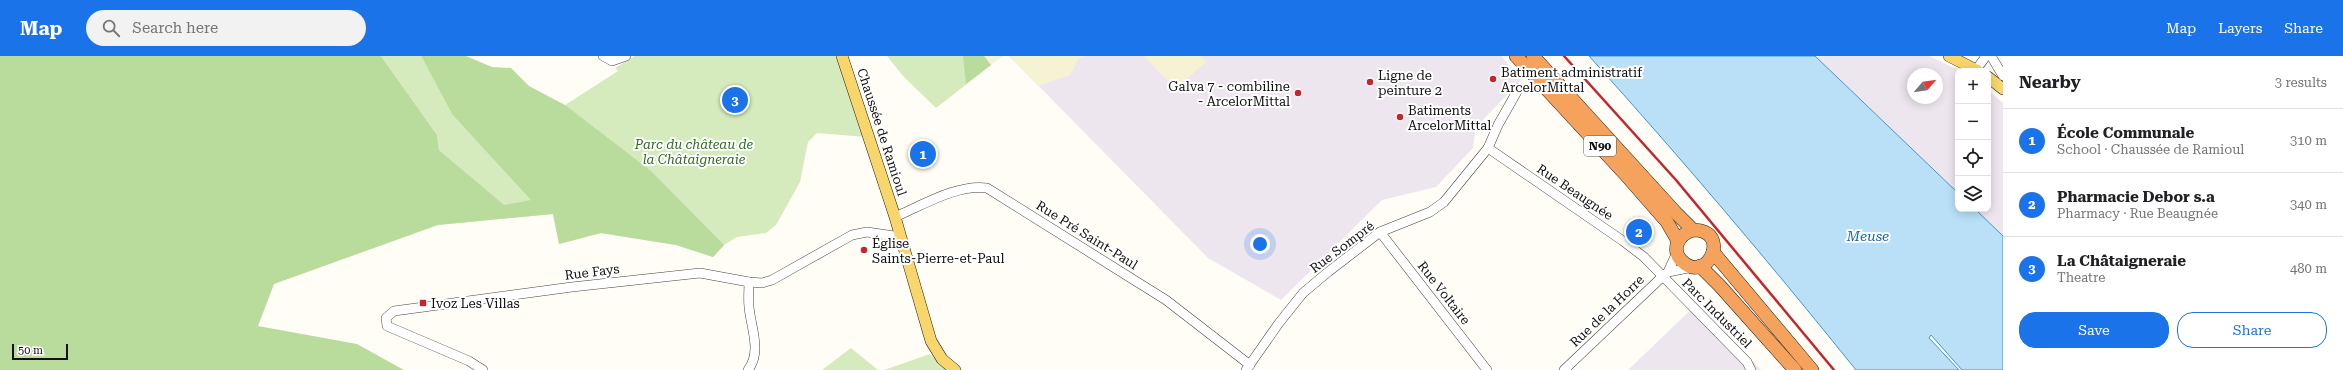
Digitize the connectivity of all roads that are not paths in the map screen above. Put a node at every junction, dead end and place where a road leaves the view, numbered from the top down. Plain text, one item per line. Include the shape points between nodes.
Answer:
1 (603, 56) edge
2 (626, 56) edge
3 (842, 56) edge
4 (1516, 56) edge
5 (1533, 56) edge
6 (1949, 56) edge
7 (1986, 56) edge
8 (1991, 56) edge
9 (1973, 68) edge
10 (1978, 68) edge
11 (2003, 76) edge
12 (1991, 79) edge
13 (1519, 88) dead end
14 (2003, 88) edge
15 (1488, 148) junction
16 (895, 217) junction
17 (1692, 230) junction
18 (1380, 232) junction
19 (901, 237) junction
20 (1677, 246) junction
21 (1714, 252) junction
22 (1696, 267) junction
23 (1665, 274) junction
24 (749, 282) junction
25 (1248, 367) edge
26 (480, 369) edge
27 (748, 370) edge
28 (955, 370) edge
29 (1487, 370) edge
30 (1564, 370) edge
31 (1751, 370) edge
32 (1795, 370) edge
33 (1812, 370) edge

1 - 2 street via 612,61
3 - 16 main road, Chaussée de Ramioul
4 - 20 highway, N90 via 1667,222
5 - 17 highway, N90
6 - 9 main road
7 - 10 street
8 - 11 street
12 - 14 main road
13 - 15 street, Rue Sompré via 1498,124
15 - 18 street, Rue Sompré via 1444,202 1430,212
15 - 23 street, Rue Beaugnée via 1624,241
16 - 19 main road, Chaussée de Ramioul
16 - 25 street, Rue Pré Saint-Paul via 961,190 988,188 1166,300
17 - 20 highway via 1686,232
17 - 21 highway via 1709,235
18 - 25 street, Rue Sompré via 1303,293
18 - 29 street, Rue Voltaire
19 - 24 street, Rue Fays via 867,232 852,235 772,280 762,283
19 - 28 main road, Chaussée de Ramioul via 935,349
20 - 22 highway via 1681,261
20 - 23 street
21 - 22 highway via 1709,261
21 - 33 highway
22 - 23 street
22 - 32 highway via 1720,286
23 - 30 street, Rue de la Horre
23 - 31 street, Parc Industriel via 1747,362
24 - 26 street, Rue Fays via 700,272 394,311 386,318 388,326 394,330 469,361
24 - 27 street via 748,305 755,361

